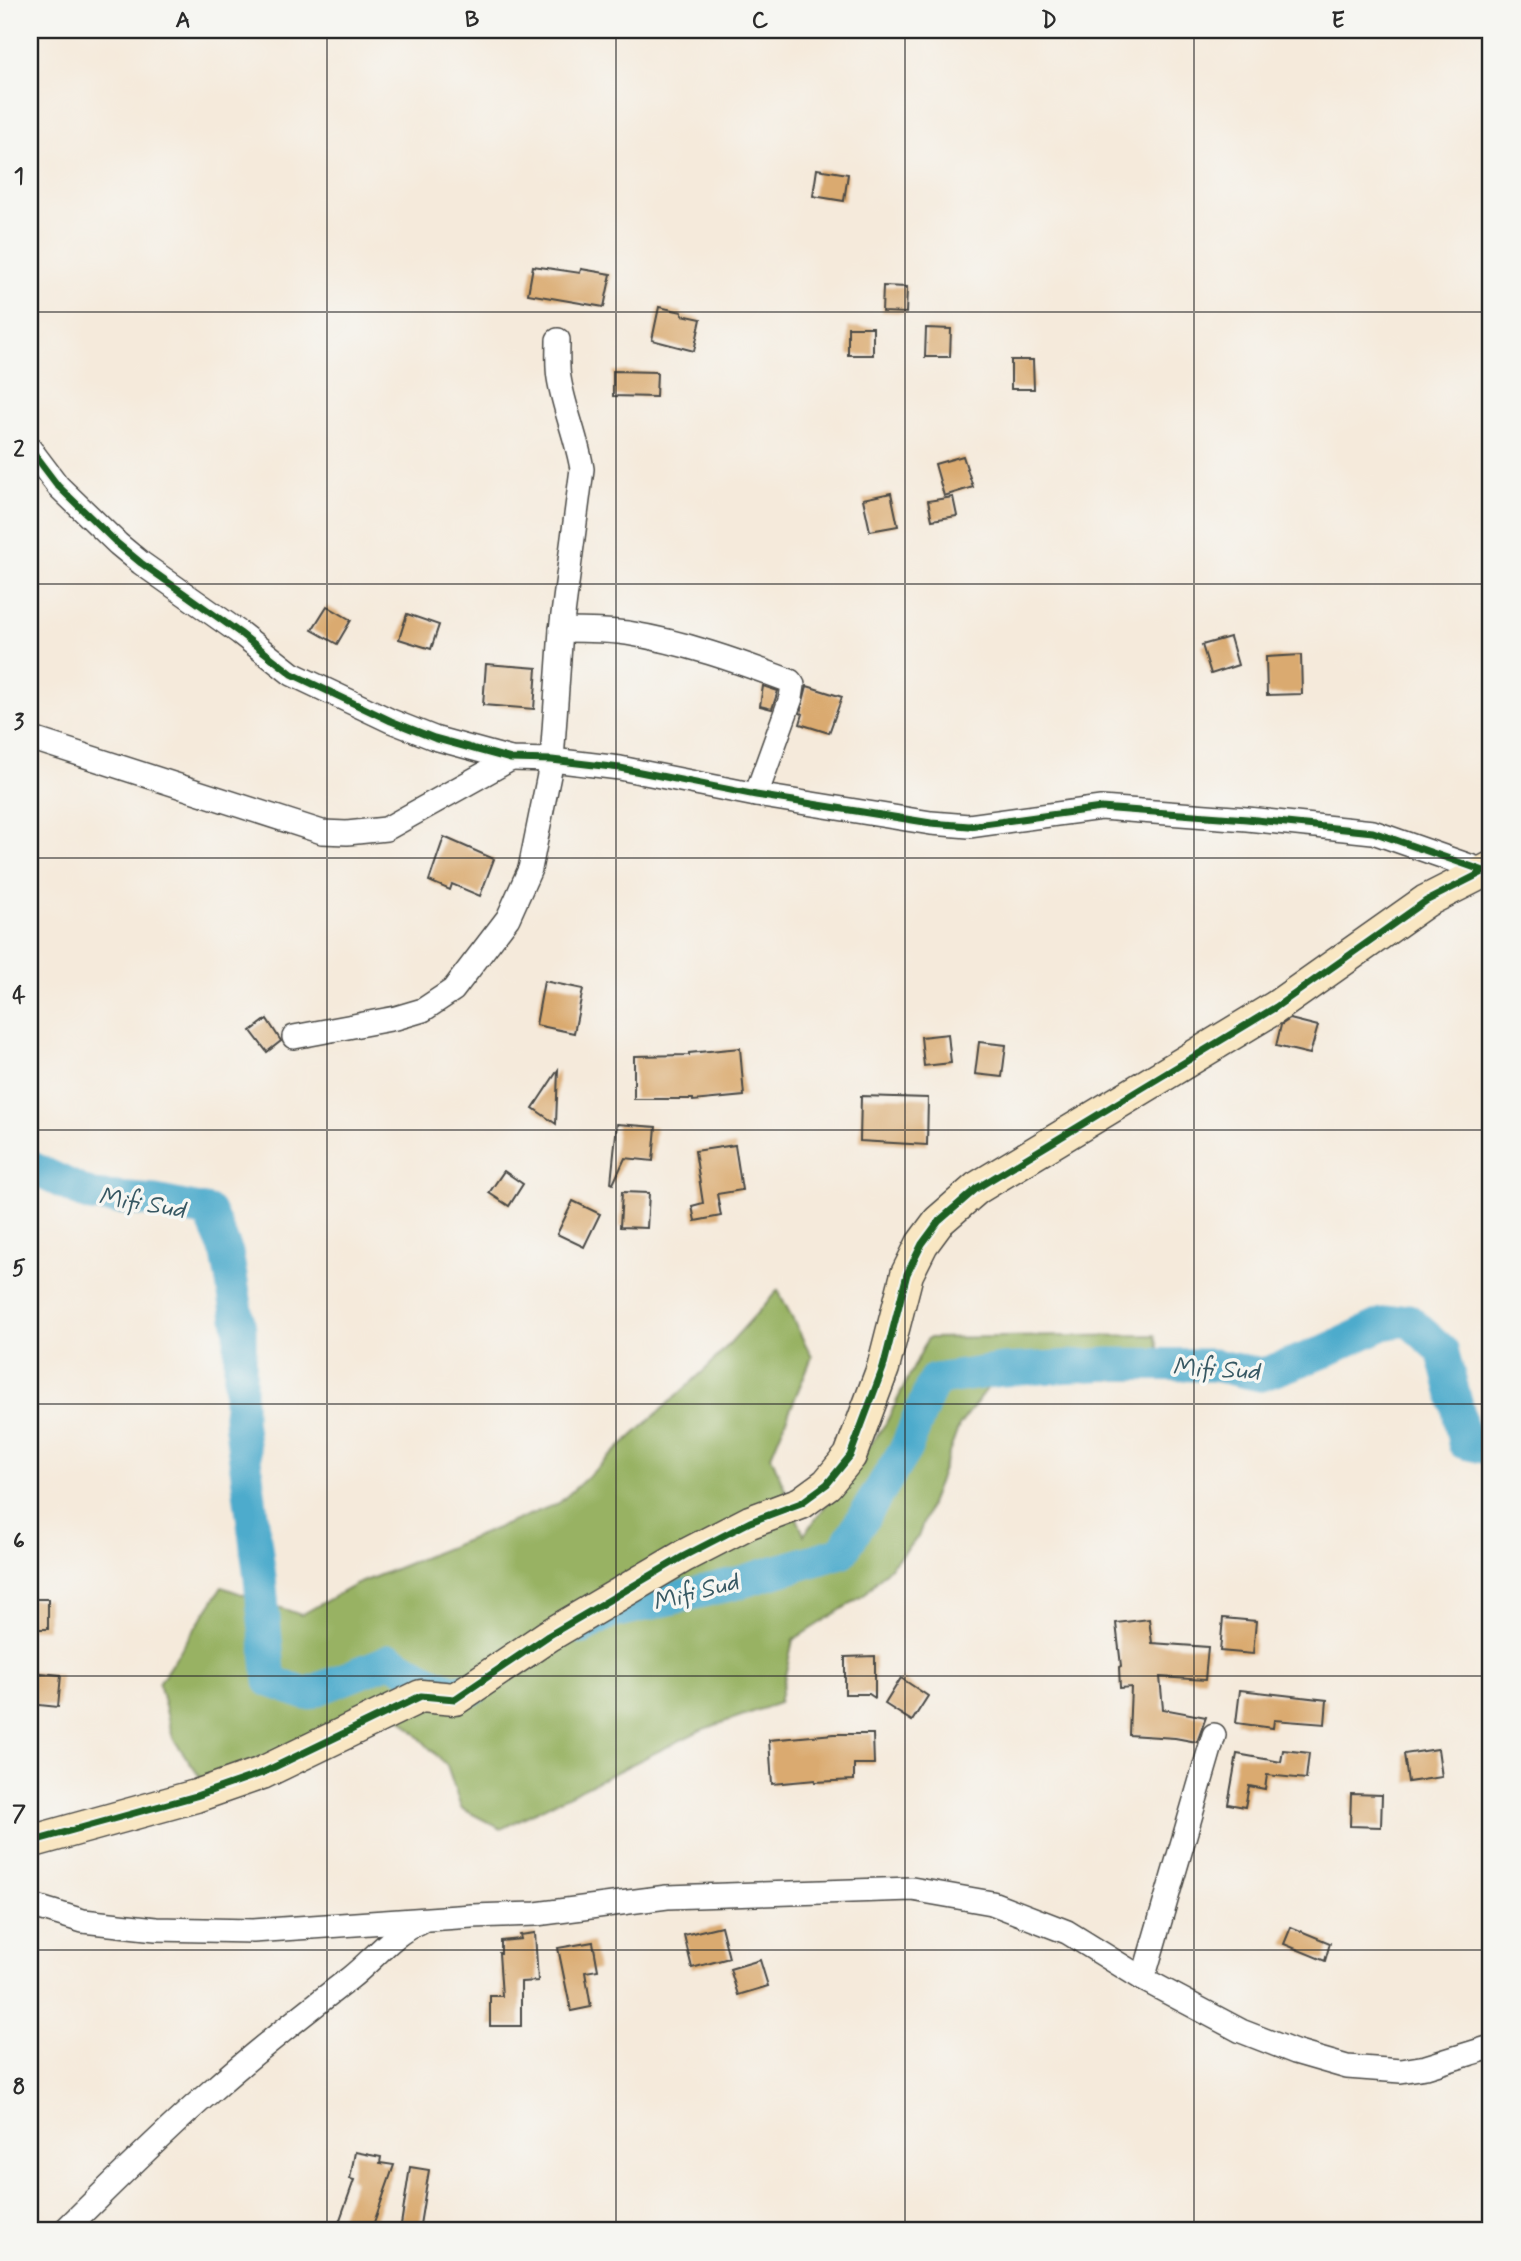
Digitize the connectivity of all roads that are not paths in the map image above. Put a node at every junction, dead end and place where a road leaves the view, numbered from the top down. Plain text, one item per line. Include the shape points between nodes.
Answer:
1 (558, 340) dead end
2 (30, 449) edge
3 (561, 630) junction
4 (30, 738) edge
5 (511, 759) junction
6 (552, 760) junction
7 (756, 794) junction
8 (1487, 869) edge
9 (294, 1037) dead end
10 (1214, 1735) dead end
11 (30, 1842) edge
12 (30, 1905) edge
13 (426, 1919) junction
14 (1143, 1979) junction
15 (1491, 2047) edge
16 (64, 2231) edge

1 - 3 street via 562,397 582,469
2 - 5 street via 58,486 118,544 292,674 434,738
3 - 6 street
3 - 7 street via 626,633 683,644 790,681 791,698
4 - 5 street via 323,832 386,829
5 - 6 street
6 - 7 street
6 - 9 street via 530,869 508,918 453,990 414,1013
7 - 8 street via 931,824 968,826 1101,808 1247,819 1373,832
8 - 11 street via 1426,901 1276,1007 977,1188 939,1221 907,1274 883,1368 850,1456 827,1484 801,1503 750,1522 684,1556 548,1636 455,1699 422,1696 262,1773
10 - 14 street
12 - 13 street via 83,1921 156,1929 253,1931
13 - 14 street via 536,1914 667,1897 912,1889 992,1903 1067,1932
13 - 16 street via 408,1927 211,2091
14 - 15 street via 1241,2031 1347,2067 1401,2071

